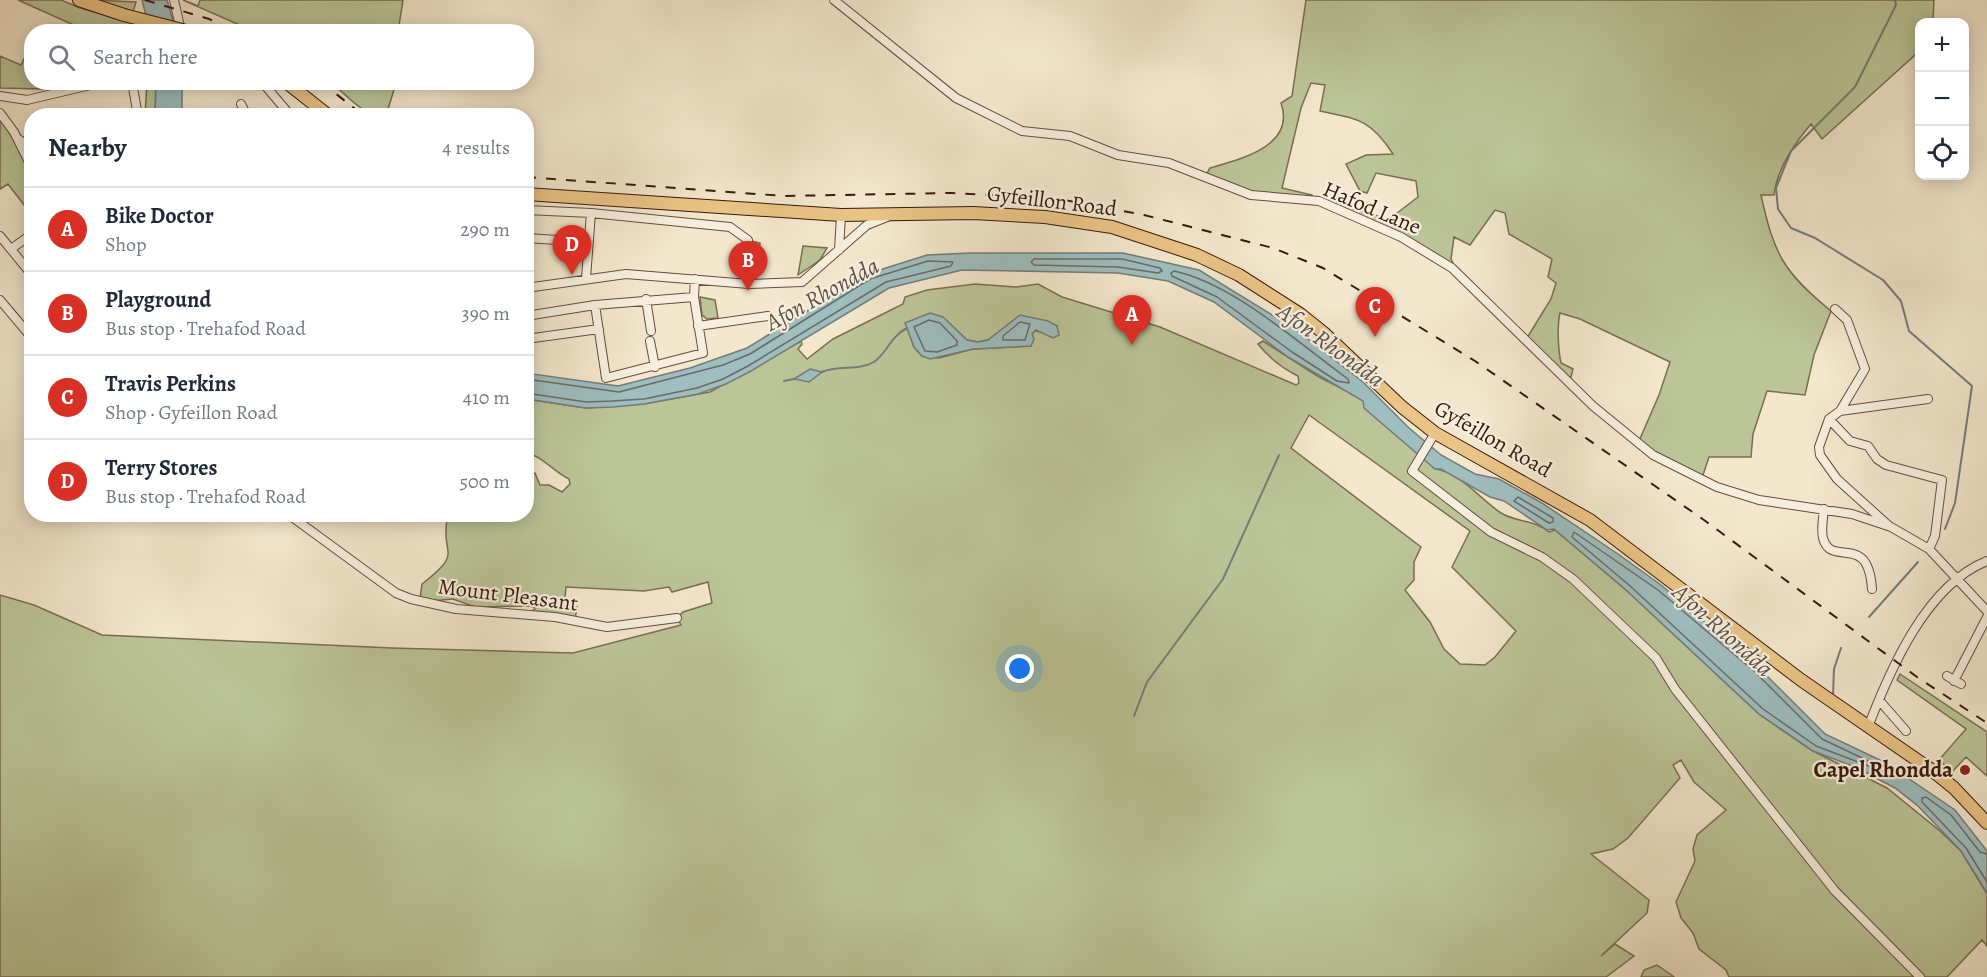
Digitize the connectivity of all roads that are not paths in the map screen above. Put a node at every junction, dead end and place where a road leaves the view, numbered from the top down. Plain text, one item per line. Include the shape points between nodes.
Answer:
1 (78, 0) edge
2 (174, 0) edge
3 (834, 0) edge
4 (159, 24) edge
5 (179, 24) edge
6 (69, 90) edge
7 (133, 90) edge
8 (269, 90) edge
9 (296, 90) edge
10 (0, 96) edge
11 (241, 104) dead end
12 (137, 108) edge
13 (243, 108) edge
14 (284, 108) edge
15 (319, 108) edge
16 (0, 113) edge
17 (14, 132) junction
18 (24, 144) edge
19 (24, 152) edge
20 (534, 195) edge
21 (534, 210) edge
22 (591, 213) junction
23 (896, 214) junction
24 (842, 215) junction
25 (0, 236) edge
26 (534, 239) edge
27 (24, 240) edge
28 (588, 242) junction
29 (11, 249) junction
30 (838, 250) junction
31 (746, 256) dead end
32 (24, 265) edge
33 (586, 278) junction
34 (695, 279) junction
35 (534, 287) edge
36 (694, 297) junction
37 (646, 299) junction
38 (0, 300) edge
39 (595, 304) junction
40 (1835, 309) dead end
41 (534, 315) edge
42 (768, 316) dead end
43 (698, 326) junction
44 (24, 328) edge
45 (598, 329) junction
46 (651, 332) dead end
47 (534, 338) edge
48 (650, 341) dead end
49 (655, 367) junction
50 (1928, 399) dead end
51 (1840, 411) junction
52 (1828, 419) junction
53 (1432, 437) junction
54 (1824, 509) junction
55 (299, 522) edge
56 (1891, 527) junction
57 (1929, 549) junction
58 (1987, 561) edge
59 (1959, 578) junction
60 (1872, 590) dead end
61 (1987, 611) edge
62 (1987, 617) edge
63 (677, 618) dead end
64 (1954, 680) dead end
65 (1878, 700) junction
66 (1868, 727) junction
67 (1906, 731) dead end
68 (1987, 823) edge
69 (1920, 977) edge

1 - 4 main road, bridge
2 - 5 street
3 - 54 street, Hafod Lane via 956,98 1022,131 1070,136 1118,155 1169,163 1251,195 1319,201 1401,237 1452,268 1593,406 1653,455 1717,487 1759,500
6 - 10 street via 27,100
7 - 12 street
8 - 14 street
9 - 15 main road
11 - 13 street
16 - 17 street
17 - 18 street
17 - 19 street
20 - 24 main road, Gyfeillon Road
21 - 22 street
22 - 28 street
22 - 31 street via 730,227 748,240
23 - 24 main road, Gyfeillon Road
23 - 30 street via 867,225
23 - 53 main road, Gyfeillon Road via 1002,214 1080,221 1142,235 1197,255 1300,314
24 - 30 street
25 - 29 street
26 - 28 street
27 - 29 street
28 - 33 street
29 - 32 street
30 - 34 street via 802,282 778,285
33 - 34 street via 626,274
33 - 35 street
34 - 36 street
36 - 37 street
36 - 43 street
37 - 39 street
37 - 46 street
38 - 44 street
39 - 41 street
39 - 45 street
40 - 51 street via 1847,320 1865,369
42 - 43 street
43 - 49 street via 703,353
45 - 47 street
45 - 49 street via 606,378
48 - 49 street
50 - 51 street
51 - 52 street
52 - 56 street via 1820,455 1837,479
52 - 57 street via 1850,441 1868,446 1886,465 1942,480 1935,536
53 - 66 main road, Gyfeillon Road via 1590,520
53 - 69 street via 1412,471 1491,532 1542,557 1573,579 1656,658 1675,689 1835,891
54 - 56 street, Hafod Lane
54 - 60 street via 1823,538 1829,549 1865,560
55 - 63 street, Mount Pleasant via 396,593 411,599 456,609 555,617 607,627
56 - 57 street, Hafod Lane
57 - 59 street, Hafod Lane
58 - 59 street
59 - 61 street, Hafod Lane
59 - 65 street via 1918,625
62 - 64 street
65 - 66 street
65 - 67 street
66 - 68 main road, Gyfeillon Road via 1940,777

